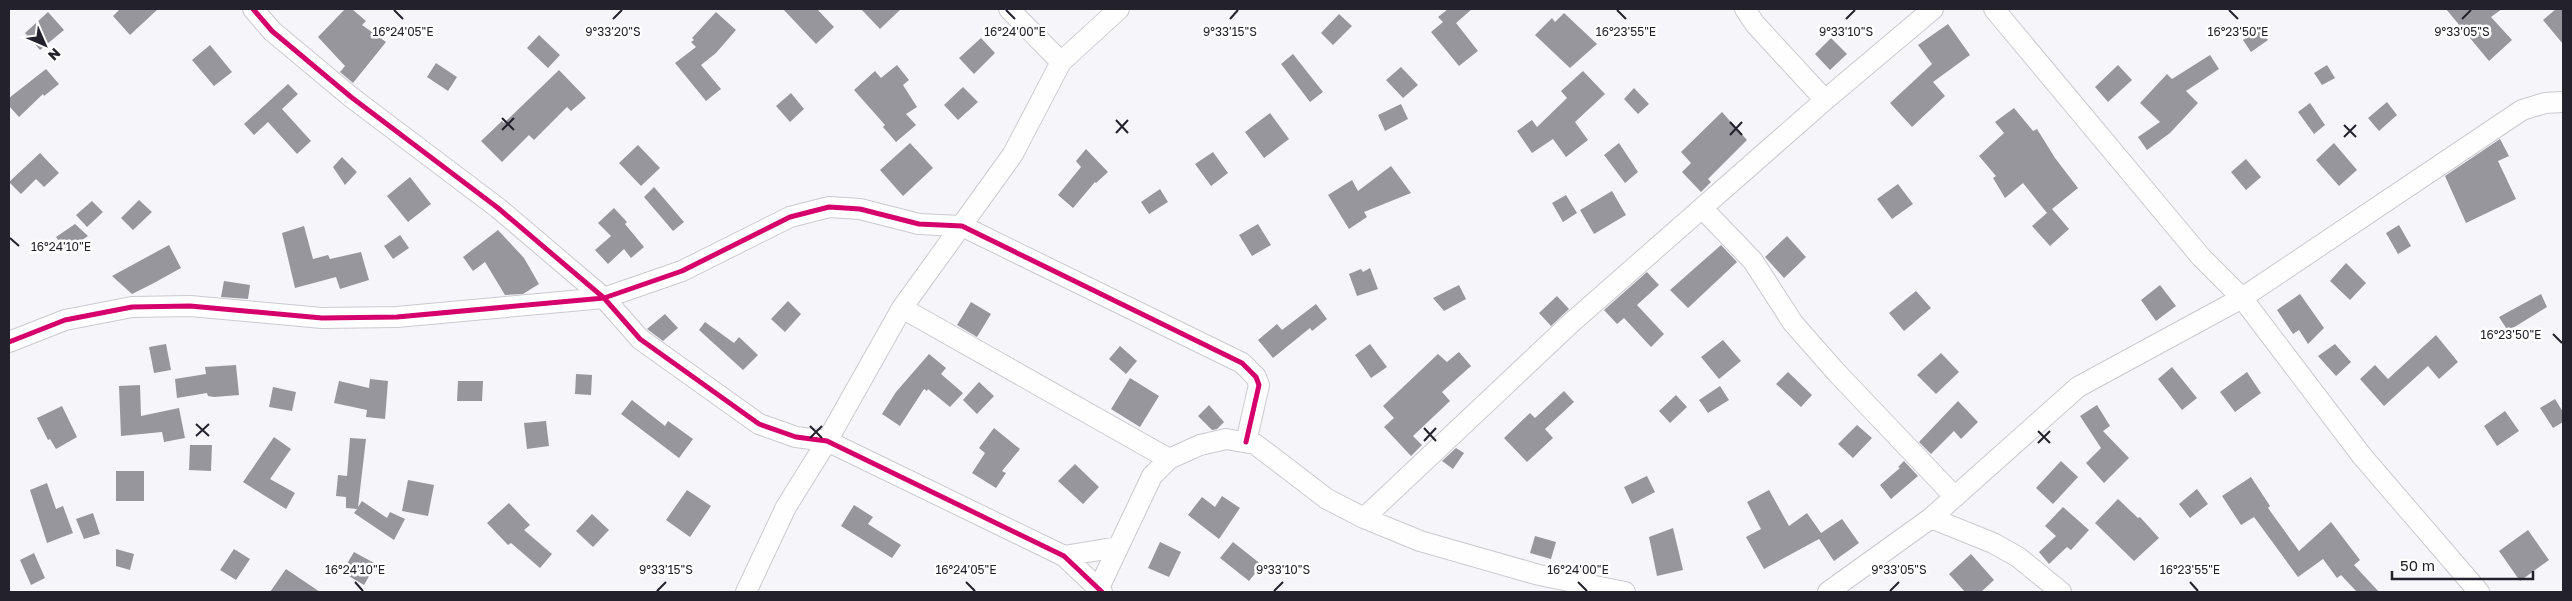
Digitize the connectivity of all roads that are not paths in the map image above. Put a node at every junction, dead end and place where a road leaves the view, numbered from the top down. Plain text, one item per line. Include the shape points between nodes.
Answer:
1 (253, 9) edge
2 (1009, 9) edge
3 (1119, 9) edge
4 (1745, 9) edge
5 (1933, 9) edge
6 (1994, 9) edge
7 (1061, 62) junction
8 (1824, 100) junction
9 (2563, 102) edge
10 (1702, 208) junction
11 (962, 226) junction
12 (604, 298) junction
13 (2242, 298) junction
14 (902, 308) junction
15 (9, 342) edge
16 (827, 441) junction
17 (1246, 442) junction
18 (1170, 459) junction
19 (1955, 497) junction
20 (1364, 518) junction
21 (1931, 518) junction
22 (1118, 547) junction
23 (1064, 556) junction
24 (1099, 591) edge
25 (746, 592) edge
26 (1624, 592) edge
27 (1828, 592) edge
28 (2061, 592) edge
29 (2479, 592) edge

1 - 12 street via 272,31 351,97 498,208
2 - 7 street
3 - 7 street
4 - 8 street
5 - 8 street
6 - 13 street via 2201,257
7 - 11 street via 1013,154
8 - 10 street
9 - 13 street via 2522,110
10 - 19 street via 1753,261 1793,323
10 - 20 street via 1571,323
11 - 12 street via 919,224 860,209 829,207 790,217 682,270
11 - 14 street
11 - 17 street via 1251,370 1259,384
12 - 15 street via 397,317 322,318 190,306 132,307 65,320
12 - 16 street via 640,339 759,424 796,437
13 - 19 street via 2078,387
13 - 29 street via 2362,456
14 - 16 street
14 - 18 street
16 - 23 street
16 - 25 street via 786,507
17 - 18 street via 1226,438 1200,445
17 - 20 street via 1255,444 1327,499
18 - 22 street via 1152,476
19 - 21 street
20 - 26 street via 1420,541 1539,575
21 - 27 street
21 - 28 street via 1993,543 2018,557
22 - 23 street
22 - 24 street
23 - 24 street

